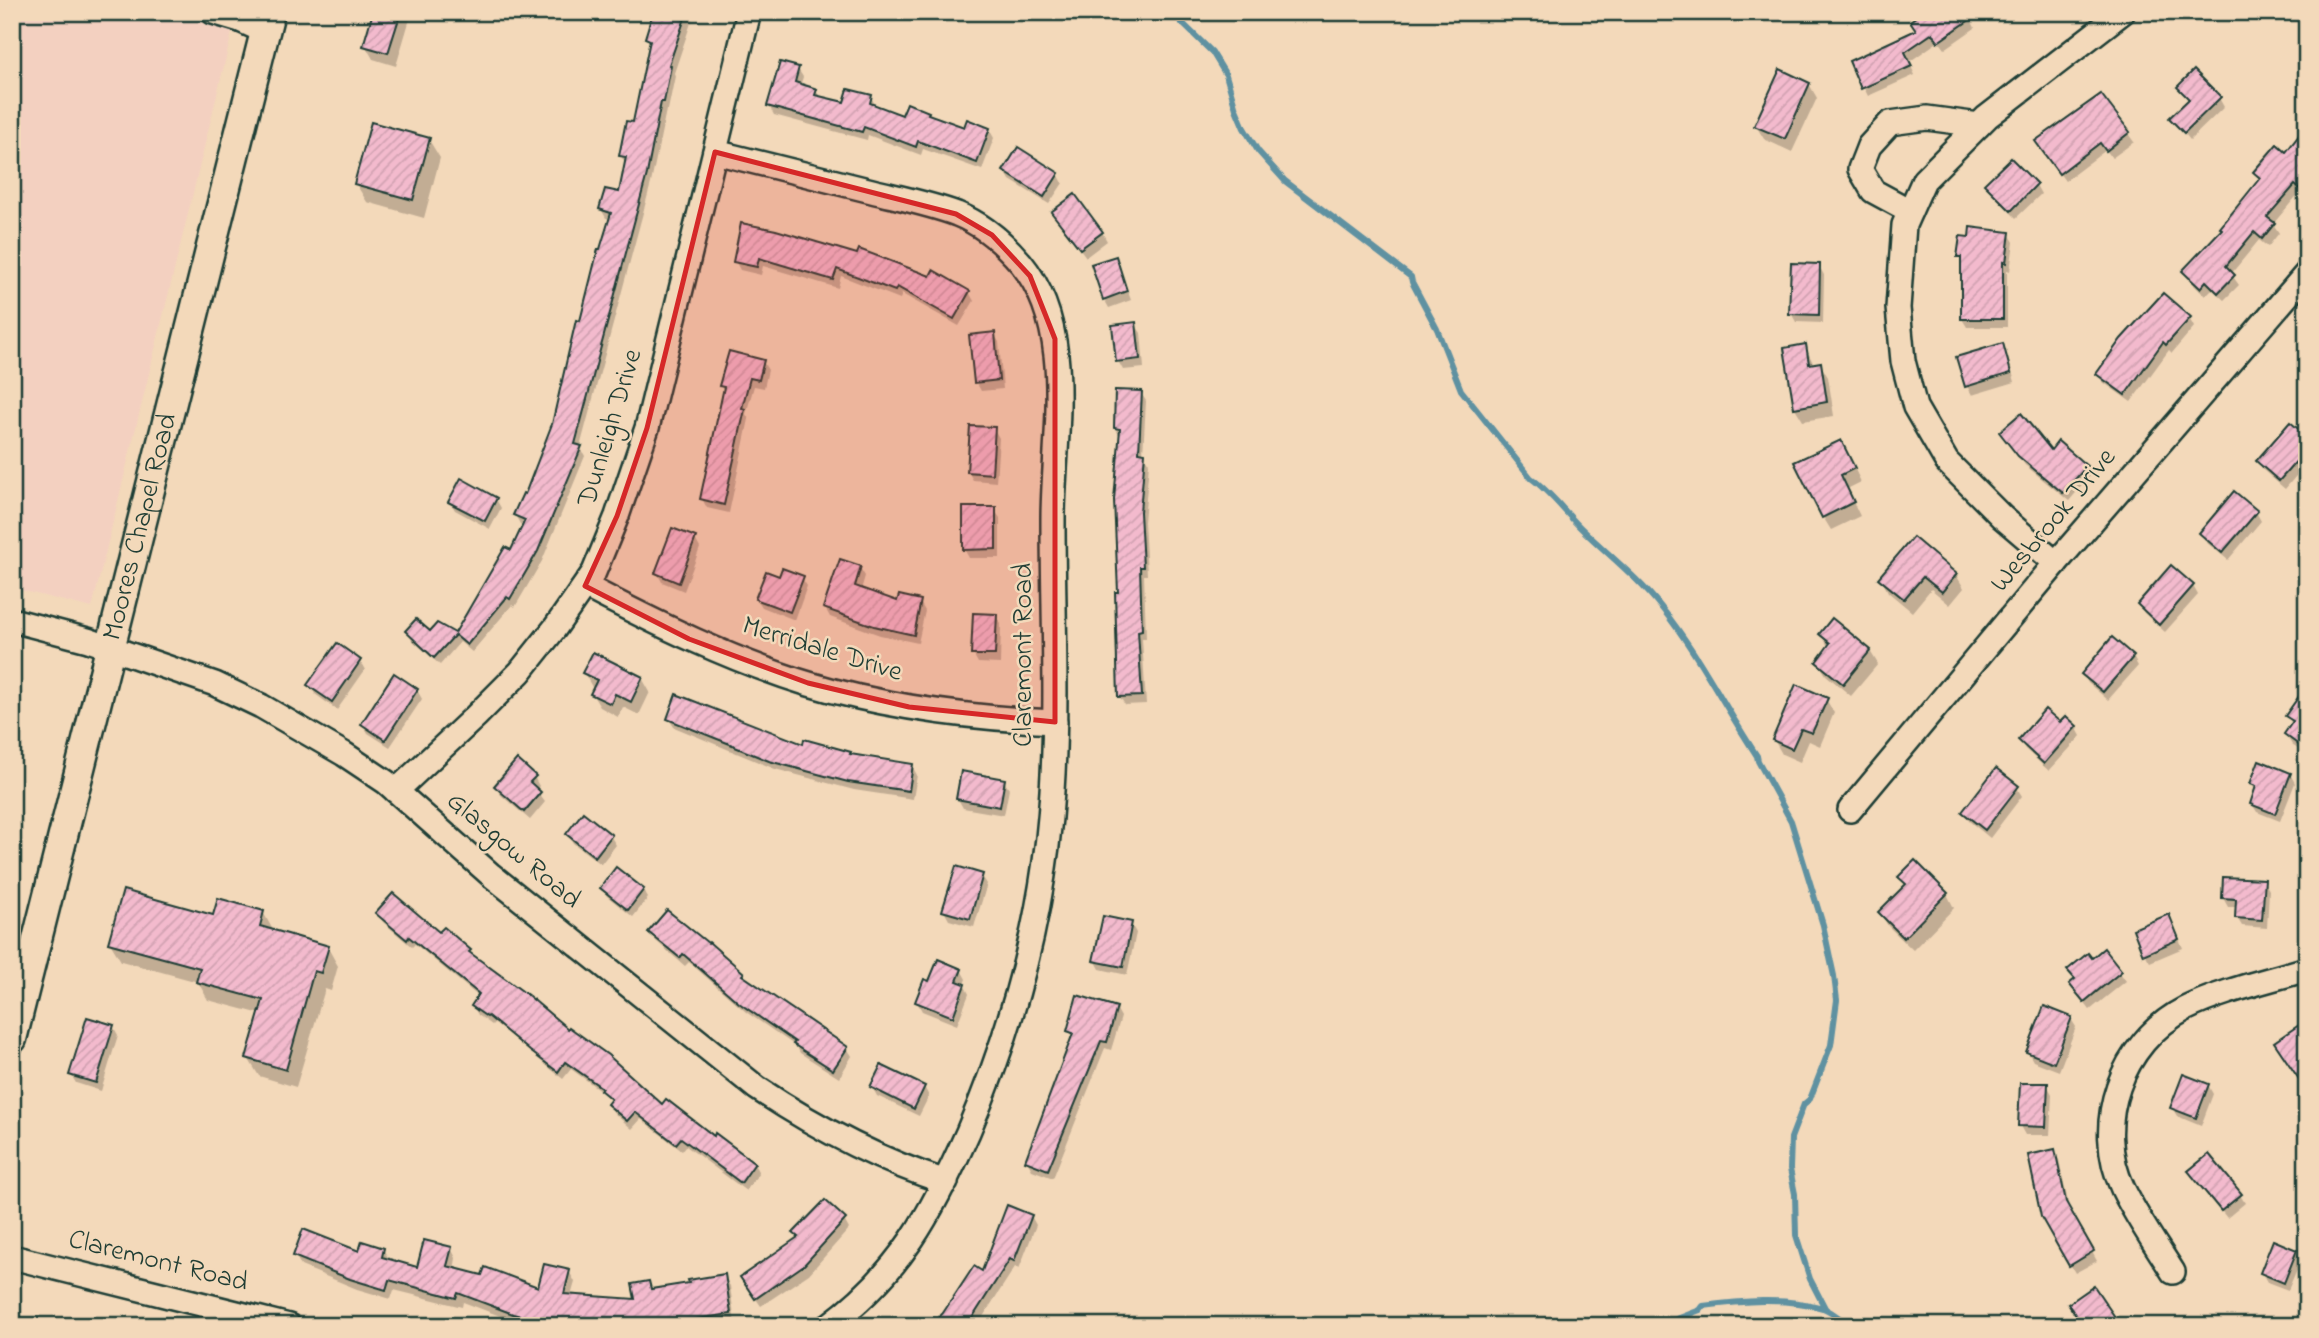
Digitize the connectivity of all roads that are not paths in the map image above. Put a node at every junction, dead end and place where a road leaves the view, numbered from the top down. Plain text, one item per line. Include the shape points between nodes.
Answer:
1 (213, 12) edge
2 (749, 12) edge
3 (2123, 12) edge
4 (268, 22) edge
5 (1979, 125) junction
6 (715, 152) junction
7 (1910, 211) junction
8 (2307, 273) edge
9 (2056, 563) junction
10 (585, 586) junction
11 (12, 621) edge
12 (112, 647) junction
13 (1055, 722) junction
14 (396, 790) junction
15 (1850, 810) dead end
16 (22, 958) edge
17 (2307, 969) edge
18 (12, 1039) edge
19 (946, 1182) junction
20 (12, 1257) edge
21 (2173, 1272) dead end
22 (289, 1326) edge
23 (828, 1326) edge

1 - 4 street
2 - 6 street, Dunleigh Drive
3 - 5 street
4 - 12 main road, Moores Chapel Road
5 - 7 street via 1924,180
5 - 7 street via 1927,118 1890,123 1869,146 1860,169 1873,191
6 - 10 street, Dunleigh Drive via 640,451
6 - 13 street, Claremont Road via 956,214 992,234 1030,276 1052,324 1056,352
7 - 9 street via 1904,225 1898,308 1903,361 1915,407 1947,462
8 - 9 street, Wesbrook Drive
9 - 15 street, Wesbrook Drive
10 - 13 street, Merridale Drive via 689,639 808,683 945,713
10 - 14 street, Dunleigh Drive via 520,672
11 - 12 street, Glasgow Road
12 - 14 street, Glasgow Road via 215,684 261,706
12 - 16 main road, Moores Chapel Road
13 - 19 street, Claremont Road via 1048,835 1026,961 986,1088
14 - 19 street, Glasgow Road via 491,875 757,1088 849,1144
16 - 18 main road, Moores Chapel Road
17 - 21 street via 2185,1009 2144,1041 2119,1083 2110,1132 2113,1160 2123,1188
19 - 23 street, Claremont Road via 894,1264
20 - 22 street, Claremont Road

